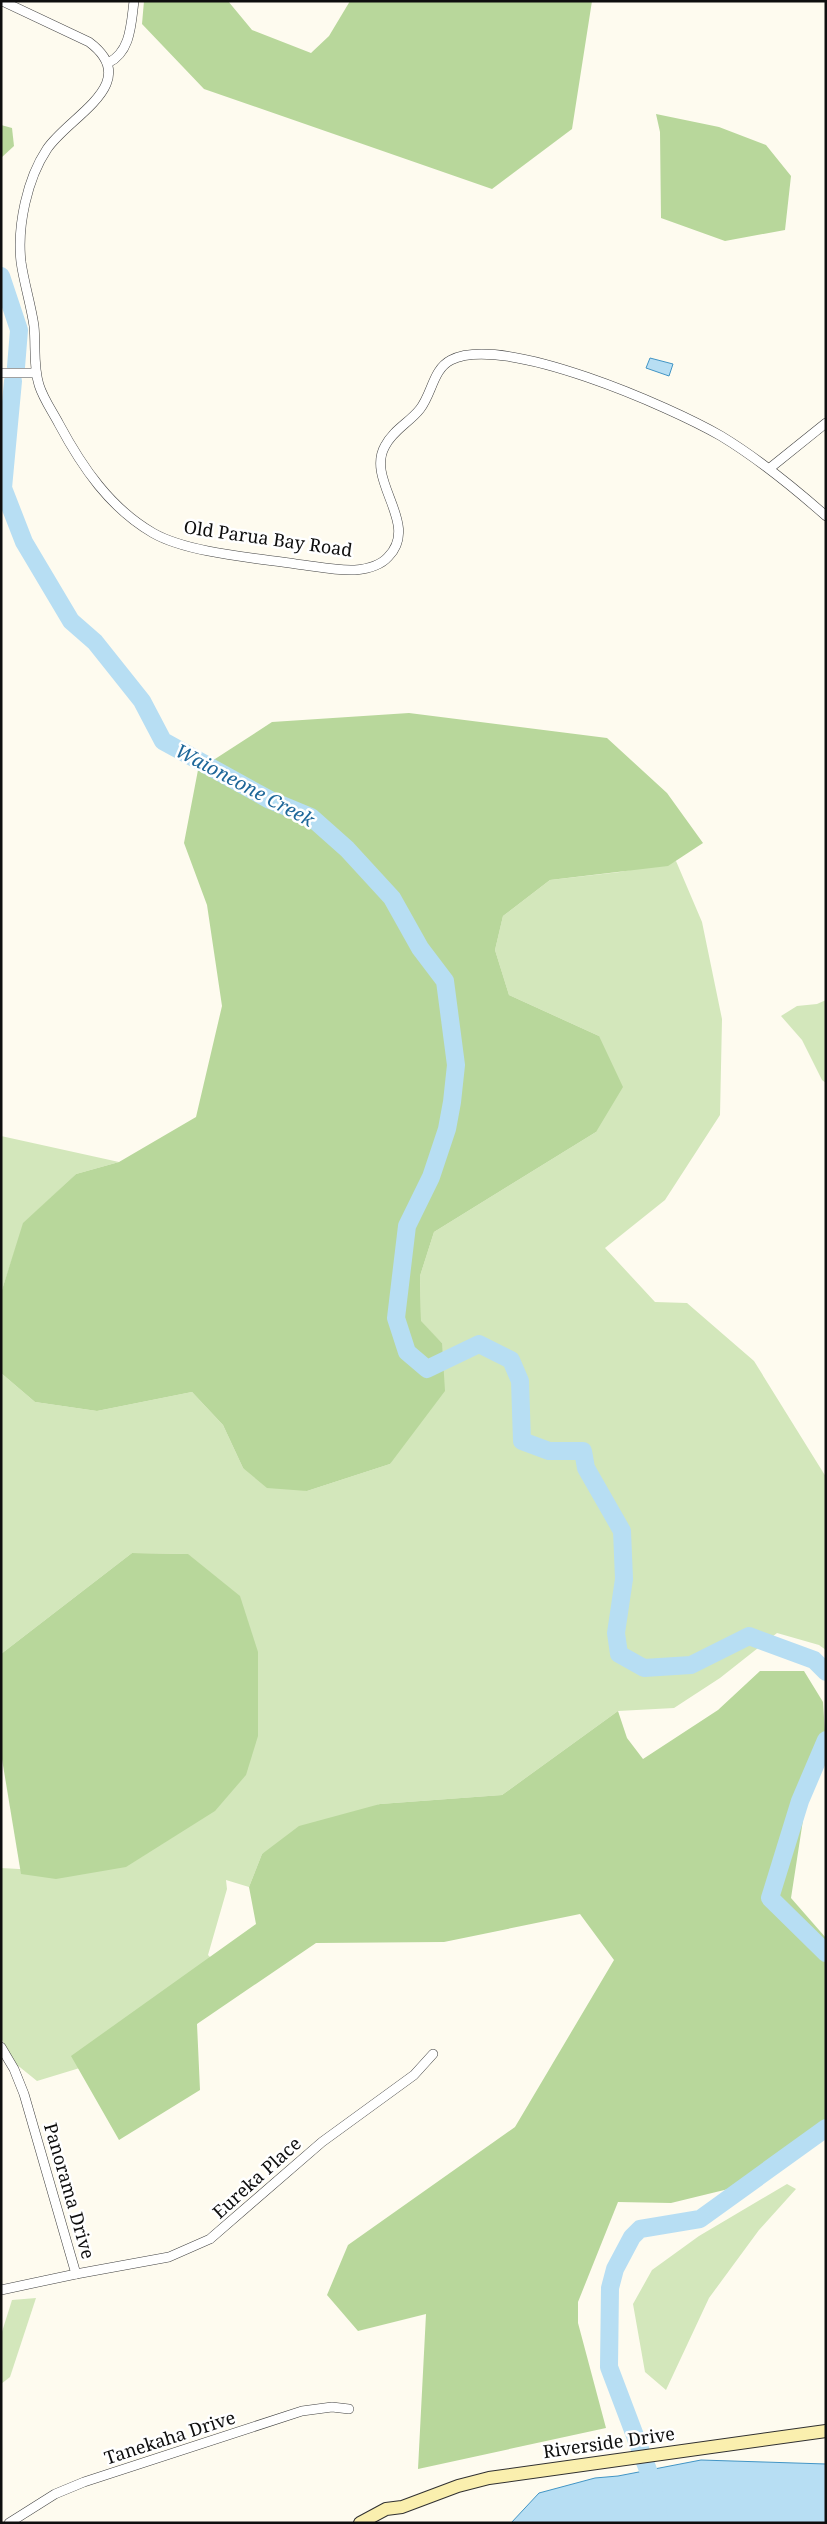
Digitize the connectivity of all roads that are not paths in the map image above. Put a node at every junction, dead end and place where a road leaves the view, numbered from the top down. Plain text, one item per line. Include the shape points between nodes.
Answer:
1 (2, 1) edge
2 (134, 1) edge
3 (108, 63) junction
4 (1, 373) edge
5 (36, 373) junction
6 (826, 423) edge
7 (770, 468) junction
8 (826, 516) edge
9 (1, 2047) edge
10 (433, 2054) dead end
11 (76, 2274) junction
12 (1, 2290) edge
13 (349, 2409) dead end
14 (826, 2431) edge
15 (402, 2507) junction
16 (9, 2523) edge
17 (360, 2523) edge
18 (379, 2523) edge

1 - 3 street via 89,42
2 - 3 street via 125,48 118,58
3 - 5 street, Old Parua Bay Road via 106,88 48,147 35,173 26,206 20,248 33,324
4 - 5 street
5 - 7 street, Old Parua Bay Road via 42,395 97,485 142,526 182,544 337,569 374,566 396,547 398,524 380,467 382,452 389,440 421,408 441,368 451,360 467,355 500,354 591,380 698,424
6 - 7 street
7 - 8 street, Old Parua Bay Road
9 - 11 street, Panorama Drive via 24,2094
10 - 11 street, Eureka Place via 414,2075 322,2142 210,2239 169,2257
11 - 12 street, Panorama Drive
13 - 16 street, Tanekaha Drive via 332,2407 302,2412 84,2482 55,2494
14 - 15 main road, Riverside Drive via 489,2478
15 - 17 main road, Riverside Drive via 386,2509
15 - 18 main road, Riverside Drive

